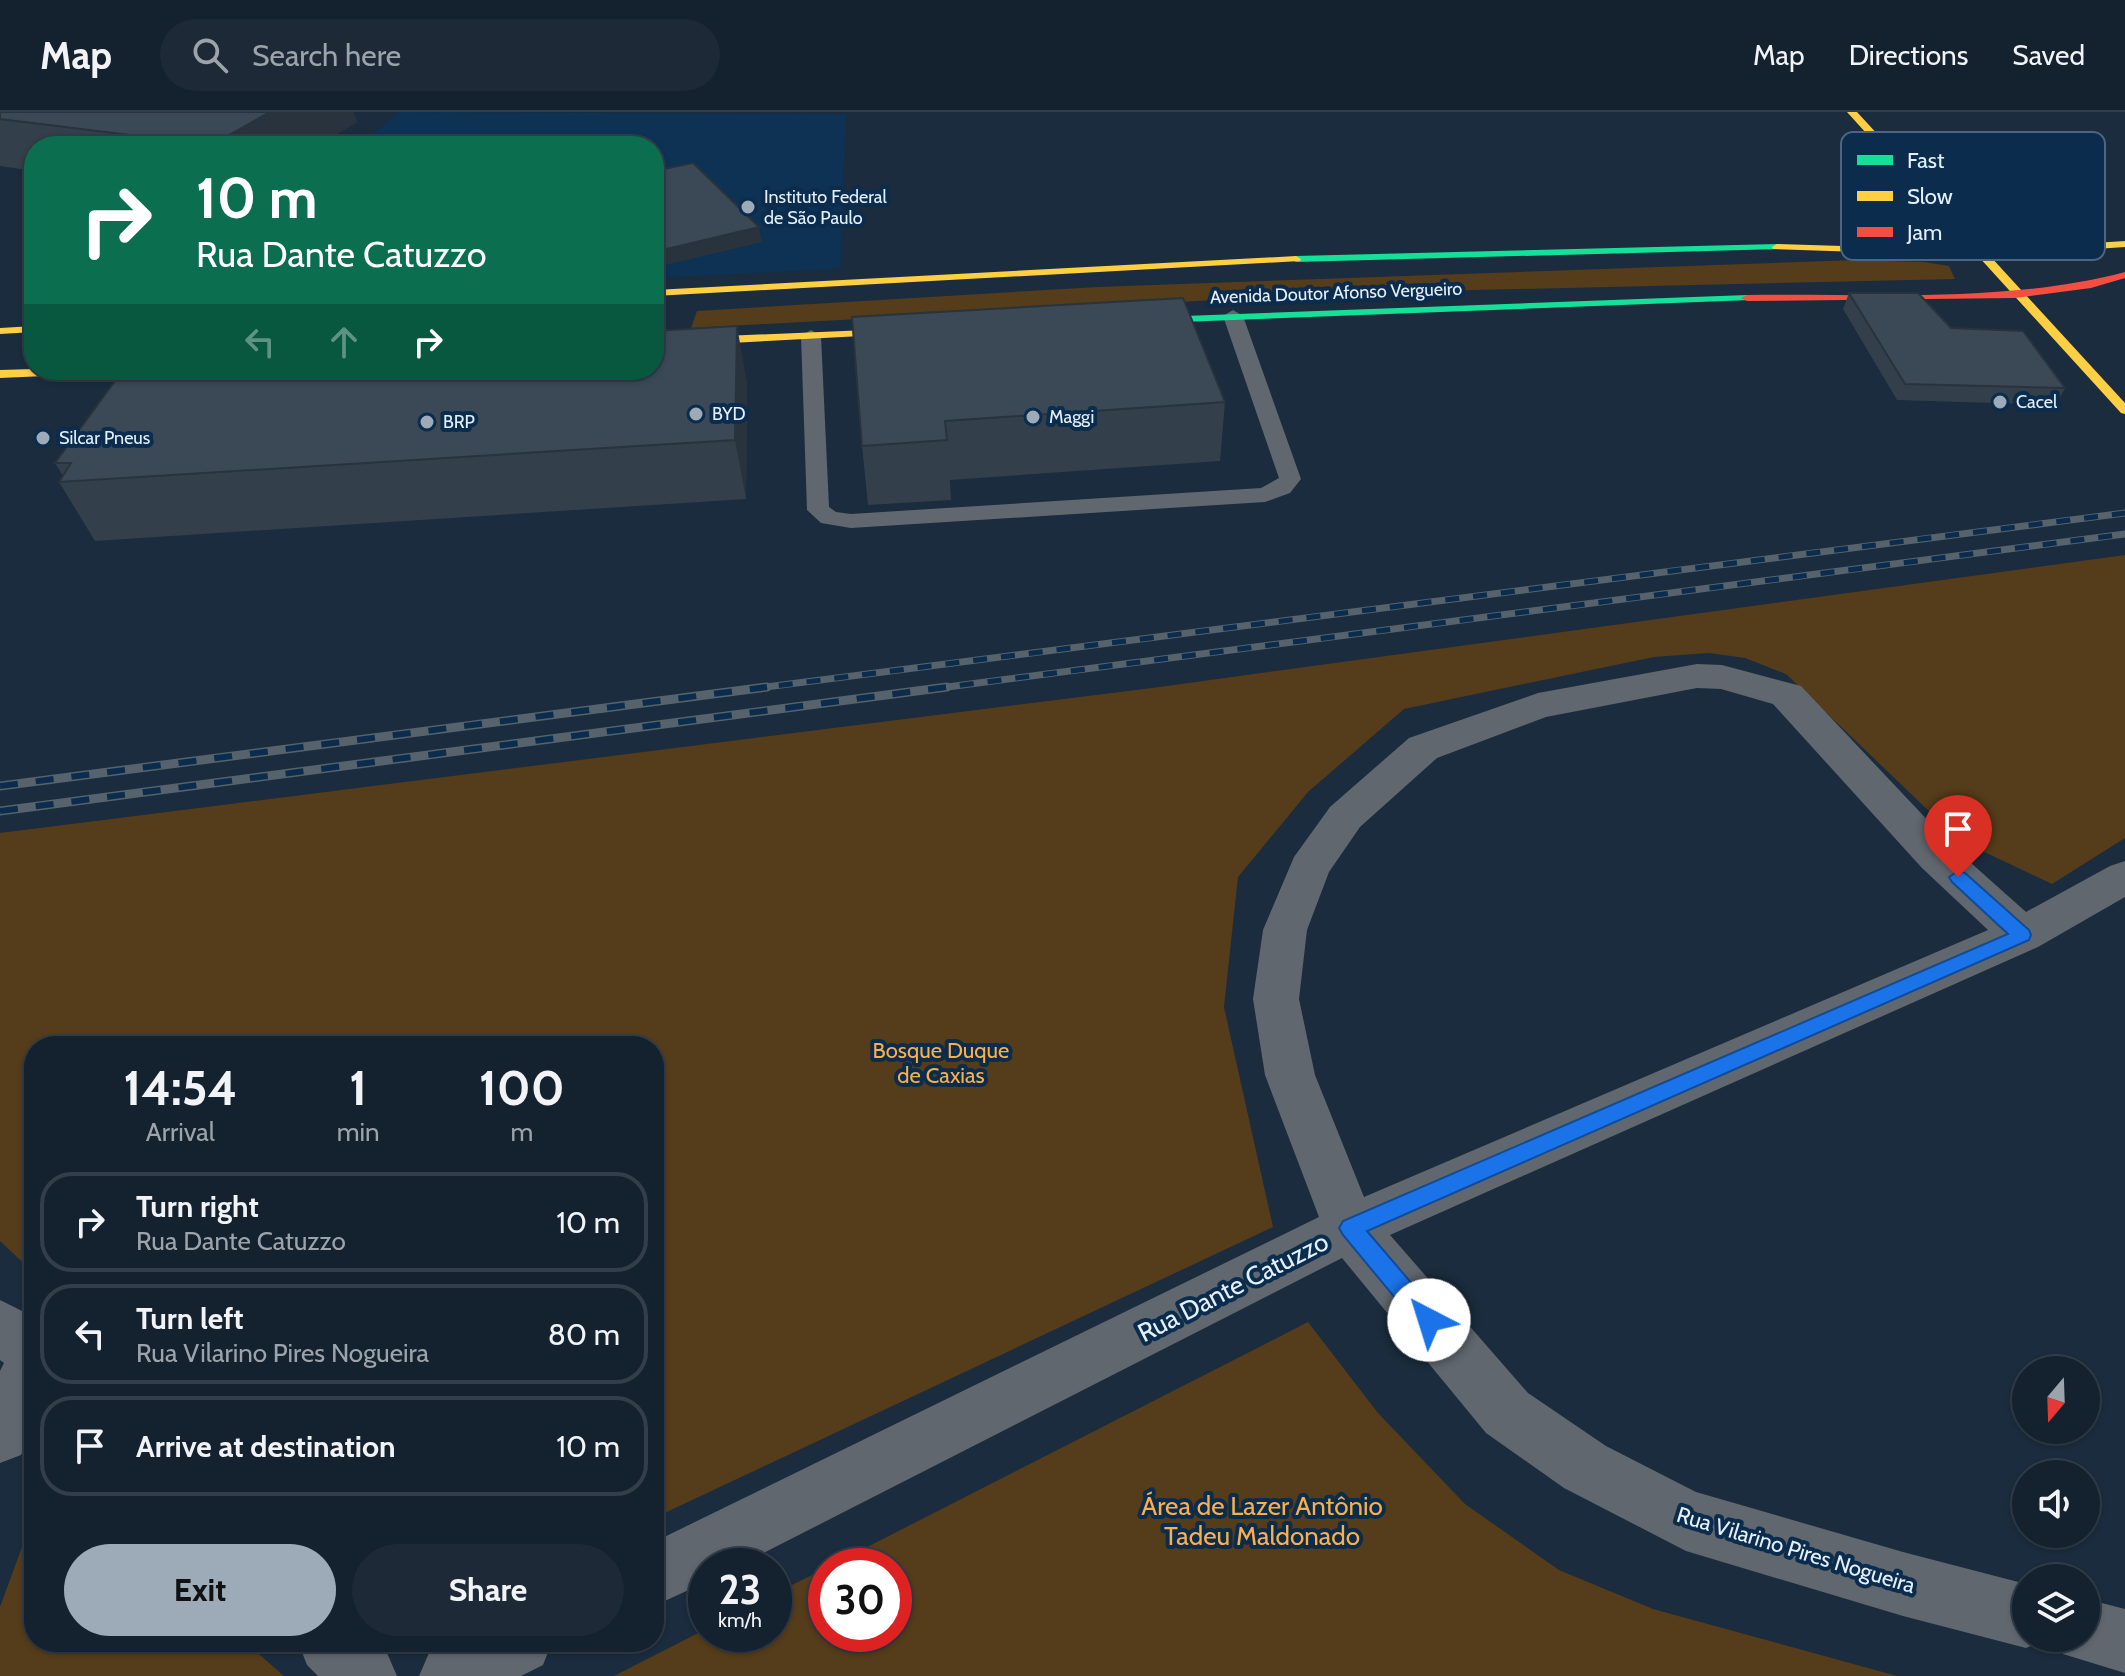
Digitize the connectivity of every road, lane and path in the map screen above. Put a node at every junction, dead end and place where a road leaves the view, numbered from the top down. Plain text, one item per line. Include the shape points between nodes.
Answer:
1 (1852, 112) edge
2 (1870, 132) edge
3 (2125, 244) edge
4 (2105, 247) edge
5 (1841, 250) edge
6 (1986, 260) edge
7 (2125, 275) edge
8 (664, 292) edge
9 (2021, 294) junction
10 (1233, 316) junction
11 (1107, 322) edge
12 (24, 330) edge
13 (936, 330) edge
14 (0, 331) edge
15 (811, 336) junction
16 (664, 343) edge
17 (24, 373) edge
18 (0, 374) edge
19 (2125, 410) edge
20 (2125, 877) edge
21 (2022, 935) junction
22 (1350, 1228) junction
23 (0, 1326) edge
24 (24, 1344) edge
25 (24, 1384) edge
26 (0, 1434) edge
27 (664, 1570) edge
28 (2012, 1612) edge
29 (2100, 1635) edge
30 (2125, 1641) edge
31 (340, 1652) edge
32 (500, 1652) edge
33 (364, 1676) edge
34 (452, 1676) edge

1 - 2 main road
3 - 4 main road, Avenida Doutor Afonso Vergueiro
5 - 8 main road, Avenida Doutor Afonso Vergueiro via 1276,260
6 - 9 main road
7 - 9 main road, Avenida Doutor Afonso Vergueiro via 2083,289
9 - 10 main road, Avenida Doutor Afonso Vergueiro
9 - 19 main road
10 - 11 main road, Avenida Doutor Afonso Vergueiro
10 - 15 lane via 1290,479 1282,488 1265,495 851,521 829,518 818,510
12 - 14 main road
13 - 15 main road
15 - 16 main road
17 - 18 main road
20 - 21 street, Rua Dante Catuzzo
21 - 22 street, Rua Dante Catuzzo
21 - 22 street, Rua Vilarino Pires Nogueira via 1937,857 1787,695 1775,691 1697,676 1538,706 1423,748 1345,817 1309,868 1285,930 1276,999 1290,1075
22 - 27 street, Rua Dante Catuzzo
22 - 28 street, Rua Vilarino Pires Nogueira via 1507,1413 1585,1467 1686,1520
23 - 24 street
25 - 26 street
29 - 30 street
31 - 33 street
32 - 34 street

